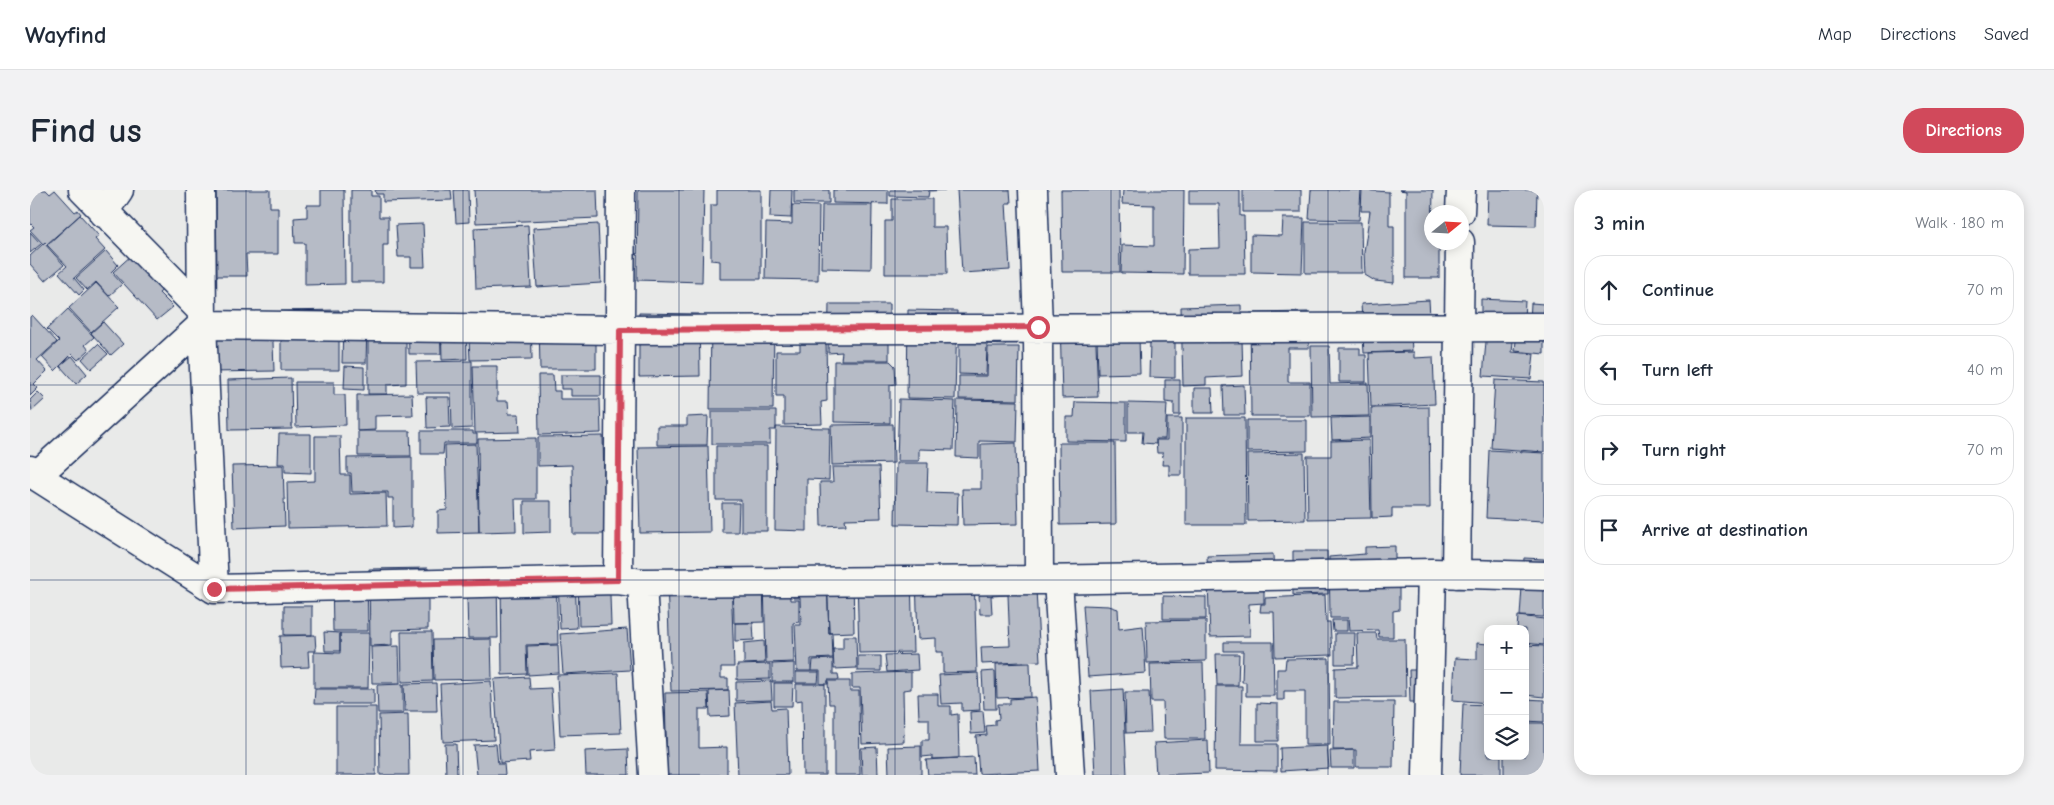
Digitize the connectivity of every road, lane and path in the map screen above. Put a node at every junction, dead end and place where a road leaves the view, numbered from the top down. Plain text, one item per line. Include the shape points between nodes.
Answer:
1 (83, 190) edge
2 (118, 190) edge
3 (201, 190) edge
4 (621, 190) edge
5 (1033, 190) edge
6 (1460, 190) edge
7 (1460, 205) edge
8 (103, 213) junction
9 (1460, 250) edge
10 (202, 318) junction
11 (1038, 327) junction
12 (1458, 327) junction
13 (1544, 327) edge
14 (620, 330) junction
15 (33, 473) edge
16 (1444, 573) junction
17 (1544, 576) edge
18 (1049, 580) junction
19 (630, 581) junction
20 (214, 589) junction
21 (653, 775) edge
22 (1070, 775) edge
23 (1427, 775) edge

1 - 8 street
2 - 8 street
3 - 10 street
4 - 14 street
5 - 11 street
6 - 7 street
8 - 10 street
9 - 12 street
10 - 14 street
10 - 15 street
10 - 20 street
11 - 12 street
11 - 14 street
11 - 18 street
12 - 13 street
12 - 16 street
14 - 19 street
15 - 20 street
16 - 17 street
16 - 18 street
16 - 23 street
18 - 19 street
18 - 22 street
19 - 20 street
19 - 21 street

